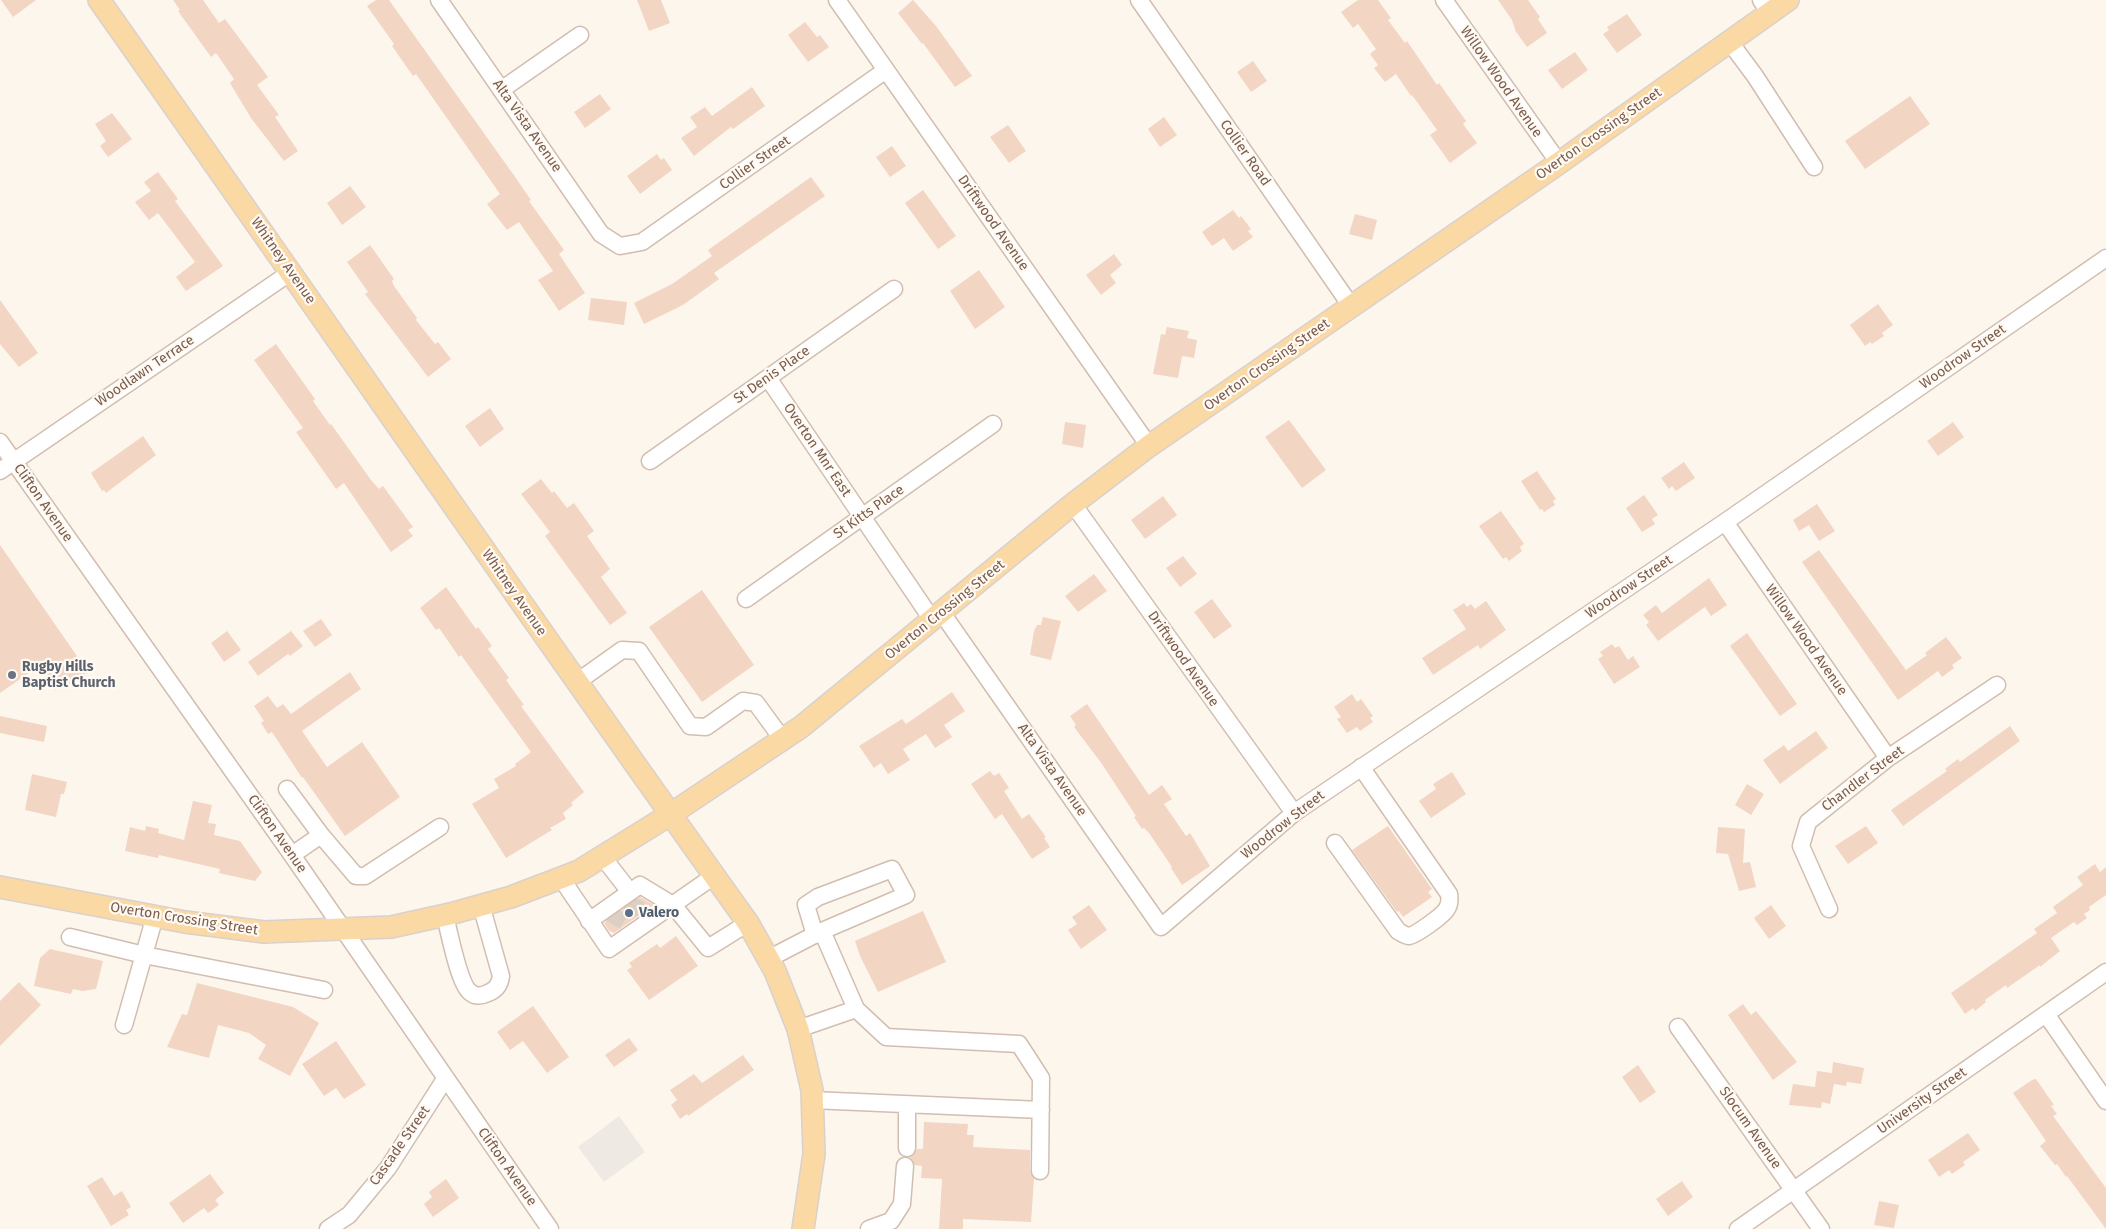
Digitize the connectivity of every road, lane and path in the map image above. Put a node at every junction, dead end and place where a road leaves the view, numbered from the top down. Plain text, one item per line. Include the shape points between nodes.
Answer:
1 (99, 0) edge
2 (439, 0) edge
3 (837, 0) edge
4 (1139, 0) edge
5 (1444, 0) edge
6 (1788, 0) edge
7 (1765, 6) edge
8 (580, 35) dead end
9 (1729, 41) junction
10 (886, 70) junction
11 (501, 90) junction
12 (1559, 163) junction
13 (1814, 167) dead end
14 (620, 246) joint
15 (2106, 258) edge
16 (291, 272) junction
17 (894, 290) dead end
18 (1351, 306) junction
19 (768, 378) junction
20 (993, 424) dead end
21 (0, 442) edge
22 (1149, 446) junction
23 (14, 461) junction
24 (650, 461) dead end
25 (0, 471) edge
26 (1073, 504) junction
27 (862, 517) junction
28 (1724, 522) junction
29 (746, 599) dead end
30 (938, 617) junction
31 (577, 682) junction
32 (1997, 686) dead end
33 (783, 740) junction
34 (1888, 758) junction
35 (1361, 767) junction
36 (287, 788) dead end
37 (1294, 813) junction
38 (671, 814) junction
39 (440, 827) dead end
40 (320, 835) junction
41 (1335, 843) dead end
42 (292, 855) junction
43 (602, 856) junction
44 (714, 876) junction
45 (561, 878) junction
46 (0, 887) edge
47 (626, 898) junction
48 (673, 905) junction
49 (481, 906) junction
50 (1829, 908) dead end
51 (155, 916) junction
52 (445, 916) junction
53 (589, 921) junction
54 (748, 923) junction
55 (1161, 927) joint
56 (342, 929) junction
57 (819, 933) junction
58 (70, 937) dead end
59 (144, 955) junction
60 (768, 959) junction
61 (2106, 972) edge
62 (324, 990) dead end
63 (856, 1009) junction
64 (2046, 1014) junction
65 (124, 1025) dead end
66 (1678, 1027) dead end
67 (798, 1029) junction
68 (445, 1079) junction
69 (812, 1100) junction
70 (2106, 1101) edge
71 (907, 1105) junction
72 (1041, 1110) junction
73 (907, 1148) dead end
74 (905, 1166) dead end
75 (1040, 1171) dead end
76 (1794, 1190) junction
77 (808, 1228) edge
78 (328, 1229) edge
79 (550, 1229) edge
80 (869, 1229) edge
81 (1738, 1229) edge
82 (1821, 1229) edge

1 - 16 main road, Whitney Avenue
2 - 11 street, Alta Vista Avenue
3 - 10 street, Driftwood Avenue
4 - 18 street, Collier Road
5 - 12 street, Willow Wood Avenue
6 - 7 main road, Overton Crossing Street
7 - 9 main road, Overton Crossing Street
8 - 11 street
9 - 12 main road, Overton Crossing Street
9 - 13 street
10 - 14 street, Collier Street via 642,242
10 - 22 street, Driftwood Avenue
11 - 14 street, Alta Vista Avenue via 601,234
12 - 18 main road, Overton Crossing Street
15 - 28 street, Woodrow Street
16 - 23 street, Woodlawn Terrace
16 - 31 main road, Whitney Avenue
17 - 19 street, St Denis Place
18 - 22 main road, Overton Crossing Street
19 - 24 street, St Denis Place
19 - 27 street, Overton Mnr East
20 - 27 street, St Kitts Place
21 - 23 street, Clifton Avenue
22 - 26 main road, Overton Crossing Street
23 - 25 street, Woodlawn Terrace
23 - 42 street, Clifton Avenue
26 - 30 main road, Overton Crossing Street
26 - 37 street, Driftwood Avenue
27 - 29 street, St Kitts Place
27 - 30 street, Overton Mnr East
28 - 34 street, Willow Wood Avenue
28 - 35 street, Woodrow Street
30 - 33 main road, Overton Crossing Street
30 - 55 street, Alta Vista Avenue
31 - 33 street via 622,650 639,652 690,726 706,727 743,701 756,703
31 - 38 main road, Whitney Avenue
32 - 34 street, Chandler Street
33 - 38 main road, Overton Crossing Street
34 - 50 street, Chandler Street via 1808,822 1801,846
35 - 37 street, Woodrow Street
35 - 41 street via 1449,894 1447,909 1412,936 1398,931
36 - 40 street
37 - 55 street, Woodrow Street
38 - 43 main road, Overton Crossing Street
38 - 44 main road, Whitney Avenue
39 - 40 street via 365,876 356,876
40 - 42 street
42 - 56 street, Clifton Avenue
43 - 45 main road, Overton Crossing Street
43 - 47 street
44 - 48 street
44 - 54 main road, Whitney Avenue
45 - 49 main road, Overton Crossing Street
45 - 53 street
46 - 51 main road, Overton Crossing Street
47 - 48 street via 640,885
47 - 53 street
48 - 53 street via 651,915 609,949
48 - 54 street via 708,948
49 - 52 main road, Overton Crossing Street
49 - 52 street via 501,976 494,990 482,996 474,995 465,985
51 - 56 main road, Overton Crossing Street via 264,932
51 - 59 street
52 - 56 main road, Overton Crossing Street via 391,927
54 - 60 main road, Whitney Avenue
56 - 68 street, Clifton Avenue
57 - 57 street via 906,895 892,869 818,897 806,905
57 - 60 street
57 - 63 street
58 - 59 street
59 - 62 street
59 - 65 street
60 - 67 main road, Whitney Avenue
61 - 64 street, University Street
63 - 67 street
63 - 72 street via 886,1037 1019,1044 1041,1078
64 - 70 street
64 - 76 street, University Street
66 - 76 street, Slocum Avenue
67 - 69 main road, Whitney Avenue
68 - 78 street, Cascade Street via 388,1168 349,1214
68 - 79 street, Clifton Avenue
69 - 71 street
69 - 77 main road, Whitney Avenue via 814,1154
71 - 72 street
71 - 73 street
72 - 75 street
74 - 80 street via 902,1204 891,1221
76 - 81 street, University Street
76 - 82 street, Slocum Avenue

